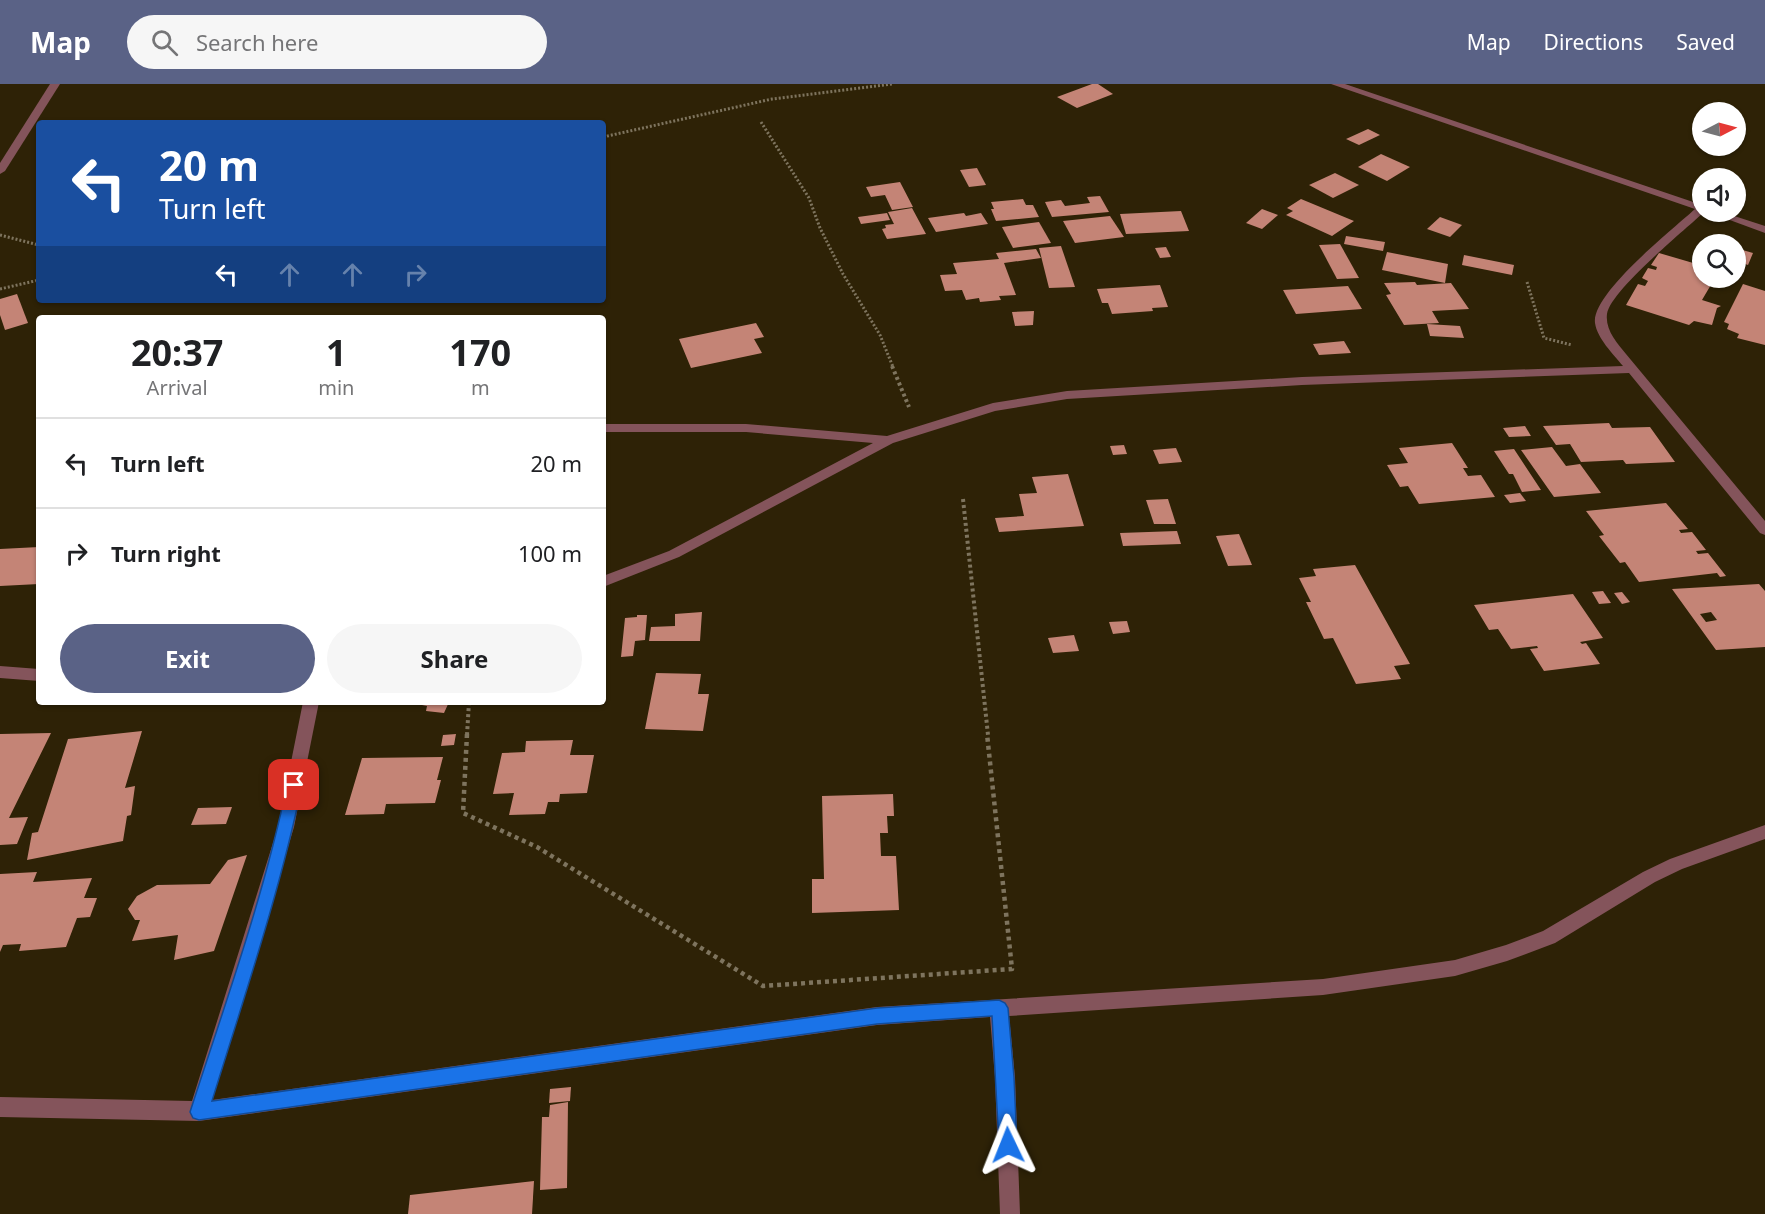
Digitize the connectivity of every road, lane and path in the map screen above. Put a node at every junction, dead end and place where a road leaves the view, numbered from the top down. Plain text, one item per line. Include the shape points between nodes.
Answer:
1 (55, 84) edge
2 (892, 84) edge
3 (1336, 84) edge
4 (761, 122) dead end
5 (606, 136) edge
6 (0, 171) edge
7 (1692, 205) edge
8 (1692, 218) edge
9 (1742, 222) edge
10 (1765, 230) edge
11 (0, 235) edge
12 (36, 244) edge
13 (36, 281) edge
14 (1527, 282) dead end
15 (0, 288) edge
16 (1622, 357) junction
17 (1632, 369) junction
18 (606, 428) edge
19 (888, 440) junction
20 (963, 499) dead end
21 (1765, 530) edge
22 (606, 581) edge
23 (0, 672) edge
24 (36, 675) edge
25 (310, 705) edge
26 (469, 705) edge
27 (1765, 832) edge
28 (999, 1008) junction
29 (0, 1107) edge
30 (199, 1112) junction
31 (1010, 1214) edge

1 - 6 street
2 - 5 path via 772,99
3 - 7 street
4 - 19 path via 809,198 843,274 880,334 910,405
8 - 16 street via 1607,299 1601,325
9 - 10 street
11 - 12 path
13 - 15 path
14 - 16 path via 1544,338
16 - 17 street
17 - 19 street via 1302,381 1067,395 993,407
17 - 21 street
18 - 19 street via 725,426
19 - 22 street via 674,554
20 - 26 path via 1012,969 763,986 537,847 463,813
23 - 24 street
25 - 30 street via 283,838
27 - 28 street via 1649,877 1549,937 1455,968 1323,987
28 - 30 street via 877,1016
28 - 31 street
29 - 30 street

